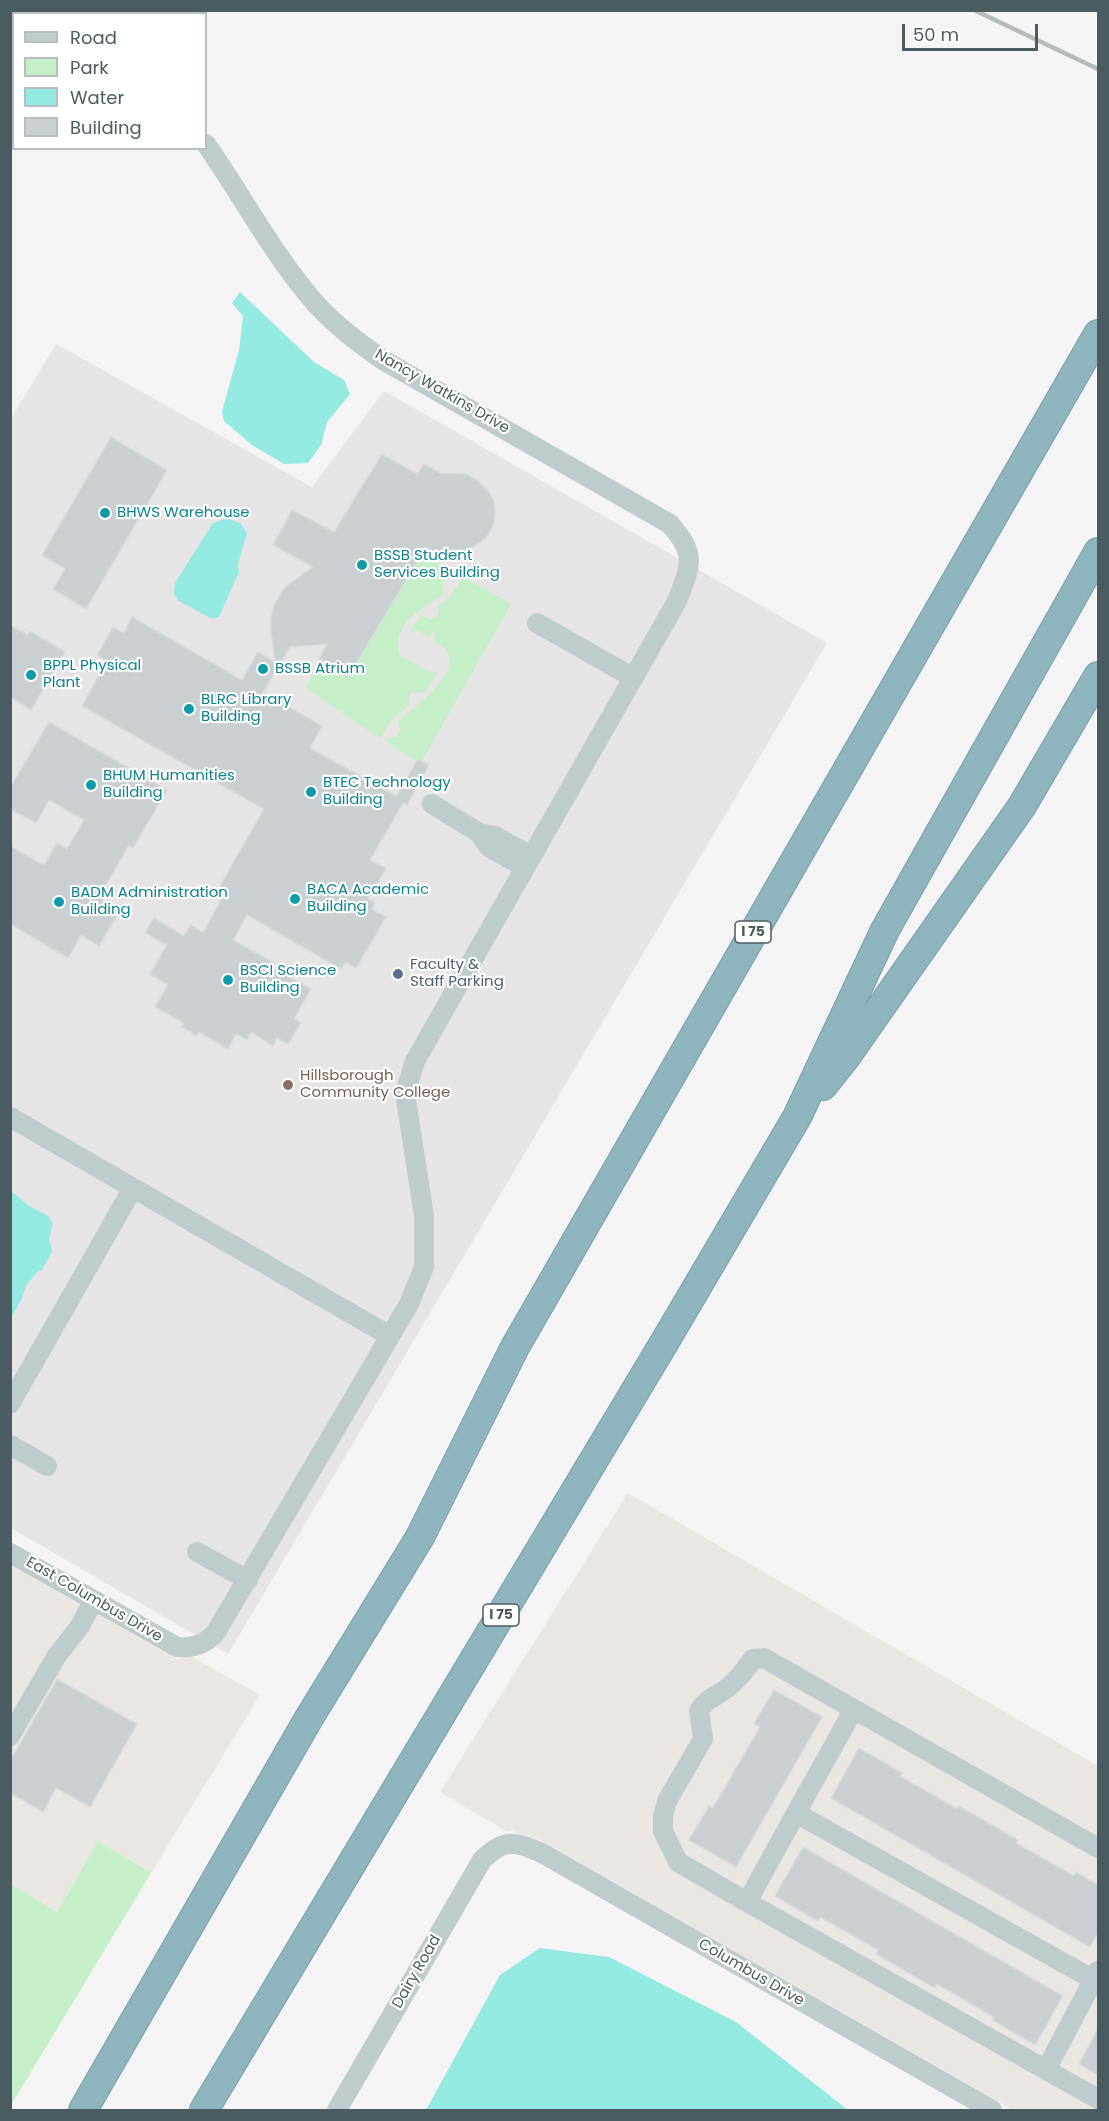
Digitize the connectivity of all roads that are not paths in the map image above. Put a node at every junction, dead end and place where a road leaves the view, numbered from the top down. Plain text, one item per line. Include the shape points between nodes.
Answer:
1 (207, 146) edge
2 (1098, 334) edge
3 (1098, 552) edge
4 (537, 623) dead end
5 (1098, 676) edge
6 (632, 677) junction
7 (432, 804) dead end
8 (528, 862) junction
9 (10, 1117) edge
10 (797, 1118) junction
11 (133, 1188) junction
12 (390, 1336) junction
13 (10, 1404) edge
14 (10, 1445) edge
15 (47, 1466) dead end
16 (197, 1552) dead end
17 (10, 1553) edge
18 (248, 1580) junction
19 (94, 1600) junction
20 (177, 1647) joint
21 (854, 1708) junction
22 (10, 1736) edge
23 (796, 1813) junction
24 (508, 1842) joint
25 (1098, 1848) edge
26 (747, 1902) junction
27 (1096, 1975) edge
28 (1046, 2070) junction
29 (1098, 2099) edge
30 (83, 2110) edge
31 (204, 2110) edge
32 (337, 2110) edge
33 (992, 2110) edge

1 - 6 street, Nancy Watkins Drive via 276,253 345,332 383,360 670,524 683,539 689,555 688,573 677,601
2 - 30 highway, I 75 via 515,1347 420,1537 303,1728
3 - 10 highway, I 75 via 885,930
4 - 6 street
5 - 10 highway via 1022,806 846,1057
6 - 8 street, Nancy Watkins Drive
7 - 8 street via 479,833 495,836
8 - 12 street, Nancy Watkins Drive via 411,1072 405,1093 424,1216 424,1267
9 - 11 street
10 - 31 highway, I 75
11 - 12 street
11 - 13 street
12 - 18 street, Nancy Watkins Drive
14 - 15 street
16 - 18 street
17 - 19 street, East Columbus Drive
18 - 20 street, Nancy Watkins Drive via 209,1641 189,1648
19 - 20 street, East Columbus Drive
19 - 22 street
21 - 23 street
21 - 25 street
21 - 26 street via 764,1658 753,1659 739,1678 706,1700 699,1711 703,1739 667,1801 663,1831 678,1862
23 - 26 street
23 - 27 street
24 - 32 street, Dairy Road via 482,1860
24 - 33 street, Columbus Drive via 542,1853
26 - 28 street
27 - 28 street
28 - 29 street

